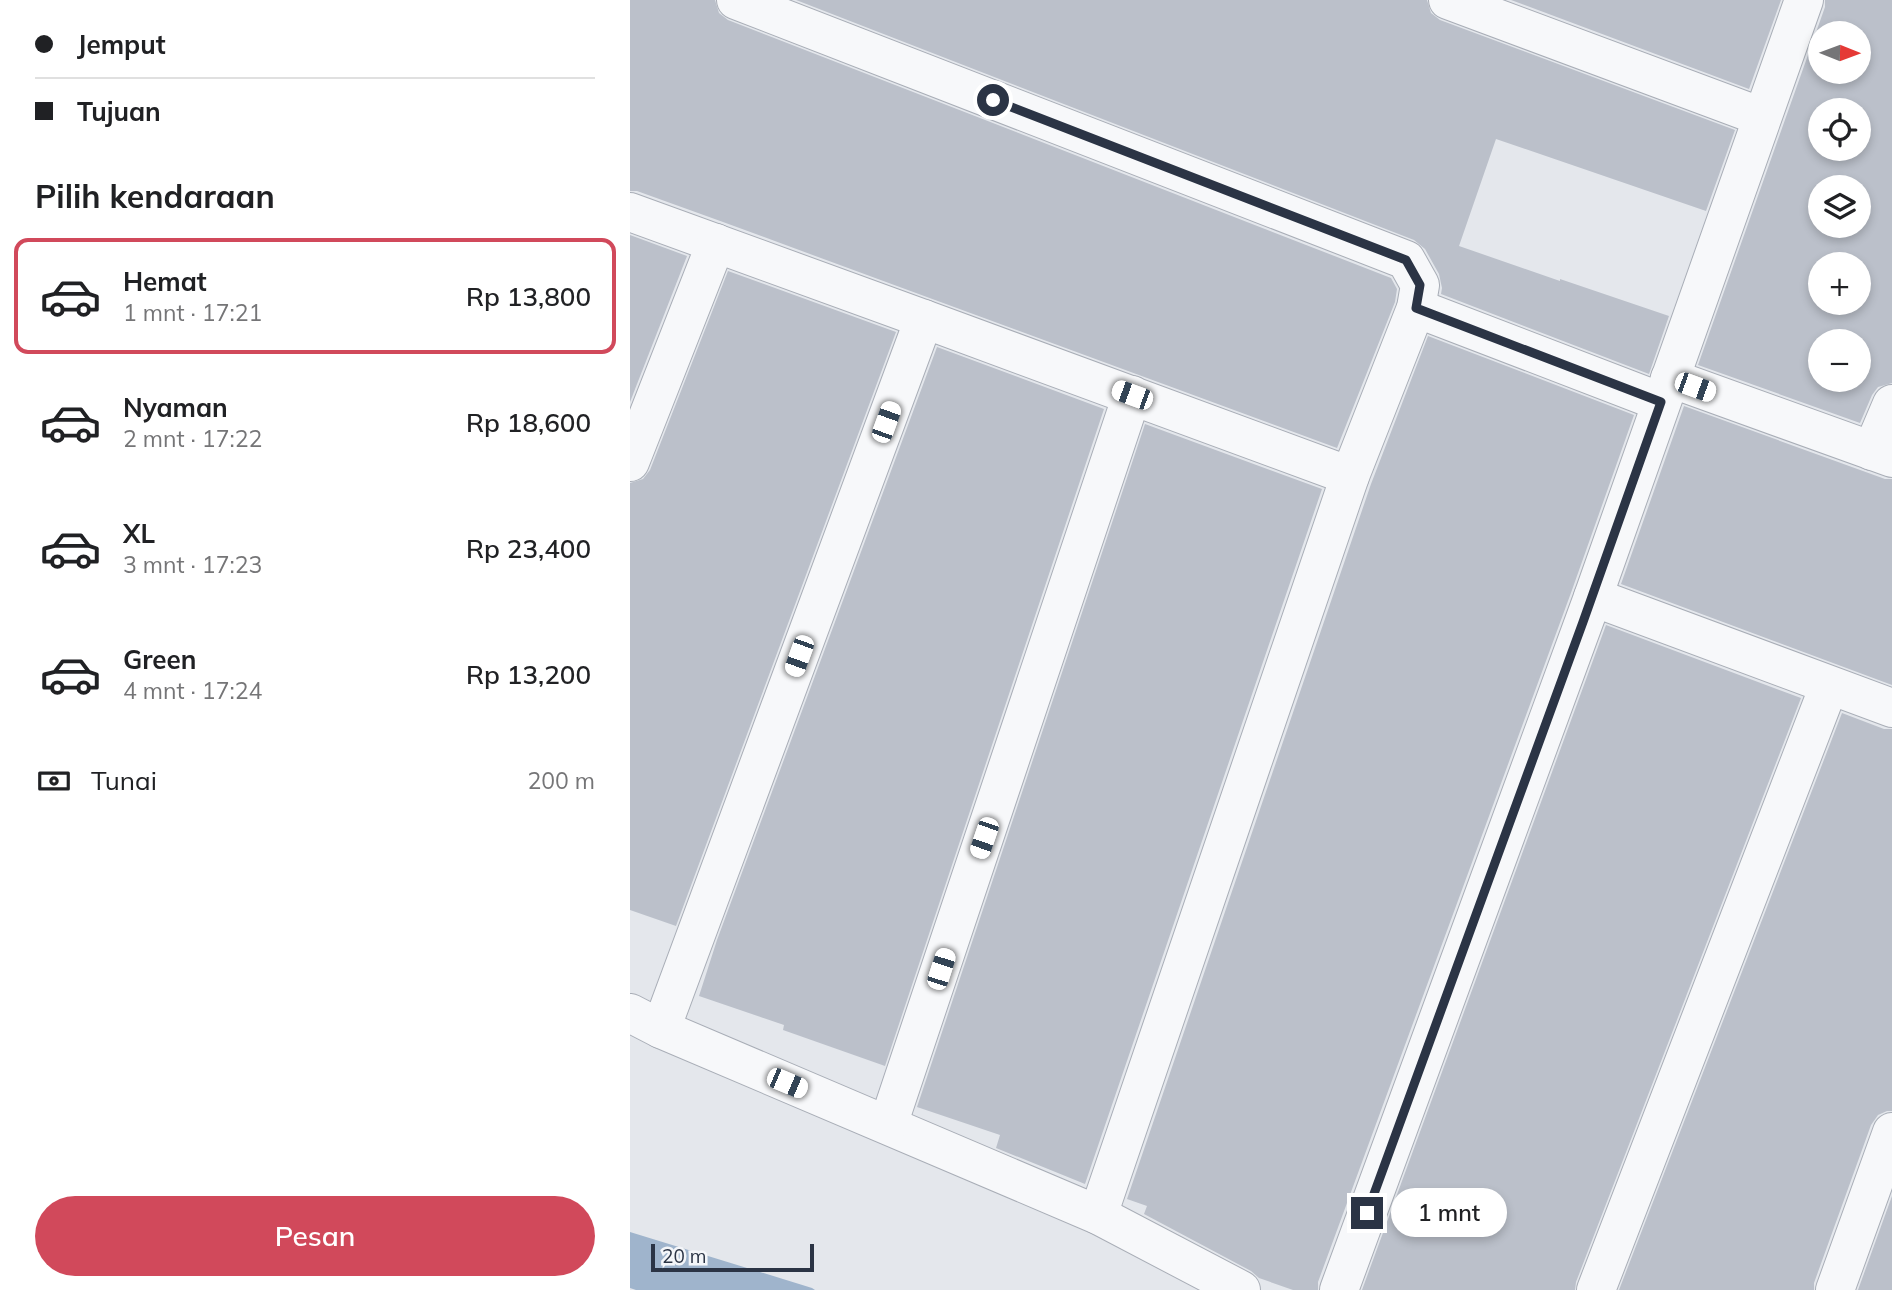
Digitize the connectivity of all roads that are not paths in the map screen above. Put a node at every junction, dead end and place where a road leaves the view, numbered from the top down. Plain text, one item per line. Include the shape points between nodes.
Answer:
1 (736, 0) edge
2 (1448, 0) edge
3 (1804, 0) edge
4 (1762, 117) junction
5 (630, 212) edge
6 (716, 243) junction
7 (1416, 308) junction
8 (924, 318) junction
9 (1666, 390) junction
10 (1132, 395) junction
11 (1892, 404) edge
12 (1882, 454) edge
13 (630, 462) edge
14 (1350, 476) junction
15 (1592, 597) junction
16 (1829, 686) junction
17 (1892, 708) edge
18 (645, 1021) edge
19 (888, 1125) junction
20 (1892, 1132) edge
21 (1098, 1215) junction
22 (1241, 1290) edge
23 (1339, 1290) edge
24 (1596, 1290) edge
25 (1835, 1290) edge

1 - 7 street via 1406,260 1420,285
2 - 4 street
3 - 4 street
4 - 9 street
5 - 6 street
6 - 8 street
6 - 13 street
7 - 9 street
7 - 14 street
8 - 10 street
8 - 18 street
9 - 12 street
9 - 15 street
10 - 14 street
10 - 19 street
11 - 12 street
14 - 21 street
15 - 16 street
15 - 23 street
16 - 17 street
16 - 24 street
18 - 19 street
19 - 21 street
20 - 25 street
21 - 22 street

